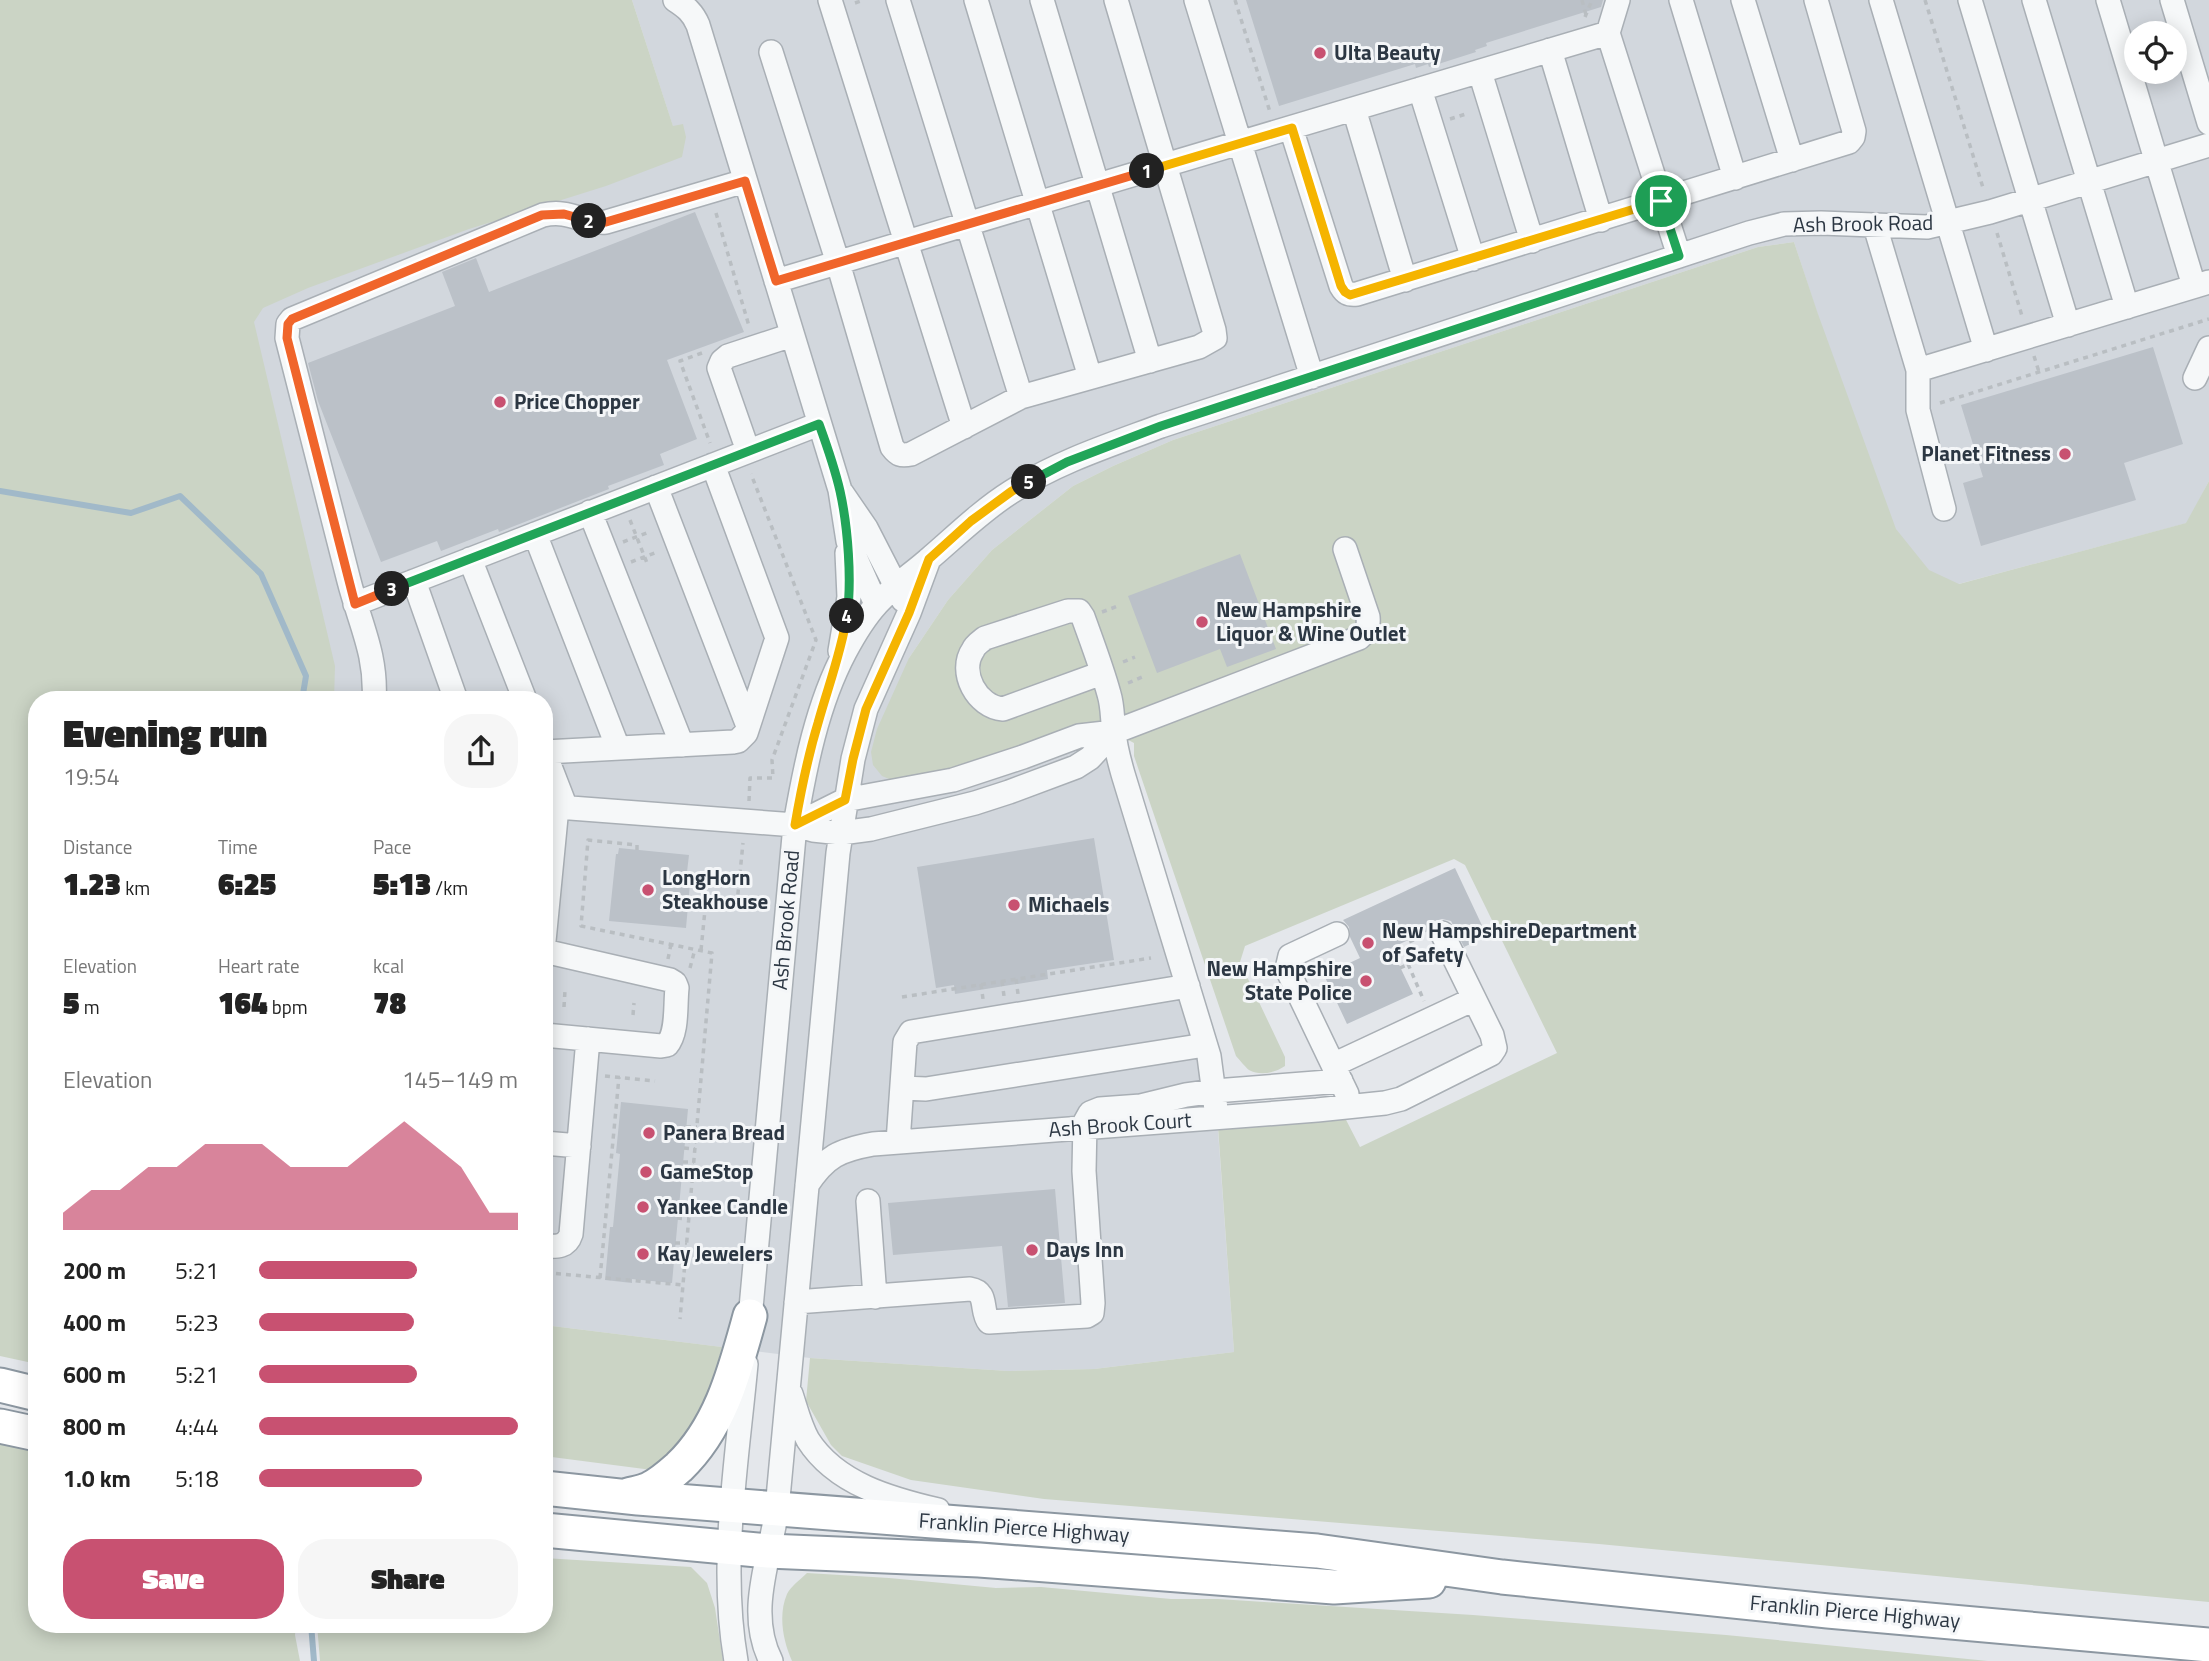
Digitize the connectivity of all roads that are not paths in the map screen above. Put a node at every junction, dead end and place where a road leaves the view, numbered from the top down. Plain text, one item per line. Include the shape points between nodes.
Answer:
1 (830, 0) edge
2 (898, 0) edge
3 (976, 0) edge
4 (1042, 0) edge
5 (1116, 0) edge
6 (1196, 0) edge
7 (1618, 0) edge
8 (1681, 0) edge
9 (1742, 0) edge
10 (1816, 0) edge
11 (1881, 0) edge
12 (1970, 0) edge
13 (2034, 0) edge
14 (2108, 0) edge
15 (2172, 0) edge
16 (684, 1) edge
17 (1608, 33) junction
18 (1550, 50) junction
19 (771, 52) dead end
20 (1480, 72) junction
21 (1420, 89) junction
22 (1354, 109) junction
23 (2209, 123) edge
24 (1292, 128) junction
25 (1240, 144) junction
26 (2209, 145) edge
27 (1793, 160) junction
28 (2157, 161) junction
29 (1166, 165) junction
30 (1735, 178) junction
31 (745, 181) junction
32 (2090, 182) junction
33 (1098, 186) junction
34 (2031, 200) junction
35 (1661, 201) junction
36 (1038, 204) junction
37 (1601, 220) junction
38 (1948, 222) junction
39 (967, 225) junction
40 (1875, 226) junction
41 (1532, 241) junction
42 (906, 243) junction
43 (1679, 256) junction
44 (1473, 259) junction
45 (838, 263) junction
46 (1405, 280) junction
47 (776, 281) junction
48 (2202, 284) edge
49 (2127, 307) junction
50 (2068, 325) junction
51 (792, 335) junction
52 (2209, 348) edge
53 (1986, 350) junction
54 (1150, 361) junction
55 (1918, 370) junction
56 (1090, 377) junction
57 (1311, 377) junction
58 (2194, 379) dead end
59 (1021, 397) junction
60 (819, 424) junction
61 (964, 427) junction
62 (748, 451) junction
63 (713, 456) junction
64 (656, 487) junction
65 (840, 491) junction
66 (1944, 509) dead end
67 (590, 512) junction
68 (846, 529) junction
69 (535, 534) junction
70 (1345, 549) dead end
71 (470, 559) junction
72 (929, 559) junction
73 (414, 581) junction
74 (896, 586) junction
75 (355, 604) junction
76 (876, 604) junction
77 (909, 613) junction
78 (1102, 673) junction
79 (831, 681) junction
80 (374, 691) edge
81 (453, 691) edge
82 (521, 691) edge
83 (748, 726) junction
84 (1114, 732) junction
85 (682, 745) junction
86 (618, 748) junction
87 (553, 751) edge
88 (845, 800) junction
89 (556, 807) edge
90 (795, 825) junction
91 (841, 833) junction
92 (553, 840) edge
93 (1435, 933) road end
94 (1337, 934) dead end
95 (553, 953) edge
96 (1188, 986) junction
97 (1474, 999) junction
98 (553, 1036) edge
99 (588, 1040) junction
100 (1205, 1045) junction
101 (1337, 1073) junction
102 (902, 1088) junction
103 (1214, 1091) junction
104 (1353, 1106) junction
105 (1217, 1117) junction
106 (1085, 1128) junction
107 (898, 1142) junction
108 (553, 1144) edge
109 (579, 1146) junction
110 (807, 1185) junction
111 (868, 1200) dead end
112 (553, 1246) edge
113 (875, 1297) junction
114 (796, 1302) junction
115 (750, 1316) junction
116 (788, 1384) junction
117 (0, 1385) edge
118 (28, 1392) edge
119 (0, 1426) edge
120 (28, 1432) edge
121 (553, 1489) edge
122 (621, 1497) junction
123 (733, 1506) junction
124 (777, 1509) junction
125 (999, 1526) junction
126 (553, 1531) edge
127 (730, 1547) junction
128 (768, 1551) junction
129 (1502, 1577) junction
130 (2209, 1645) edge
131 (736, 1661) edge
132 (771, 1661) edge

1 - 42 street
2 - 39 street
3 - 36 street
4 - 33 street
5 - 29 street
6 - 25 street
7 - 17 street
8 - 30 street
9 - 27 street
10 - 27 street via 1854,131 1849,142
11 - 38 street
12 - 34 street
13 - 32 street
14 - 28 street
15 - 23 street
16 - 31 street via 698,25
17 - 18 street
17 - 35 street
18 - 20 street
18 - 37 street
19 - 45 street
20 - 21 street
20 - 41 street
21 - 22 street
21 - 44 street
22 - 24 street
22 - 46 street
24 - 25 street
24 - 46 street via 1345,292 1357,295
25 - 29 street
25 - 57 street
26 - 28 street, Ash Brook Road
27 - 30 street
28 - 32 street, Ash Brook Road
28 - 48 street
29 - 33 street
29 - 54 street via 1214,338
30 - 35 street
31 - 47 street
31 - 75 street via 606,222 542,215 292,319 287,338
32 - 34 street, Ash Brook Road
32 - 49 street
33 - 36 street
33 - 54 street
34 - 38 street, Ash Brook Road
34 - 50 street
35 - 37 street
35 - 43 street
36 - 39 street
36 - 56 street
37 - 41 street
38 - 40 street, Ash Brook Road via 1927,227
38 - 53 street
39 - 42 street
39 - 59 street
40 - 43 street, Ash Brook Road via 1784,224
40 - 55 street
41 - 44 street
42 - 45 street
42 - 61 street
43 - 57 street, Ash Brook Road
44 - 46 street
45 - 47 street
45 - 61 street via 892,447 904,456
47 - 51 street
48 - 49 street
49 - 50 street
50 - 53 street
51 - 60 street
51 - 62 street via 728,356 719,368
52 - 58 street
53 - 55 street
54 - 56 street
55 - 66 street via 1917,411
56 - 59 street
57 - 72 street, Ash Brook Road via 1067,462 1012,491
59 - 61 street
60 - 62 street
60 - 65 street
62 - 63 street
63 - 64 street
63 - 83 street via 777,638
64 - 67 street
64 - 83 street
65 - 68 street
65 - 74 street via 860,517
67 - 69 street
67 - 85 street
68 - 76 street
68 - 79 street via 849,597 843,642
69 - 71 street
69 - 86 street
70 - 84 street via 1368,617 1367,632
71 - 73 street
71 - 82 street
72 - 74 street, Ash Brook Road
72 - 77 street
73 - 75 street
73 - 81 street
74 - 76 street, Ash Brook Road
74 - 77 street
75 - 80 street via 372,654
76 - 79 street, Ash Brook Road
77 - 88 street via 866,709
78 - 78 street, Ash Brook Court via 1083,617 1074,610 985,638 968,658 976,694 983,703 1003,709
78 - 84 street, Ash Brook Court
79 - 90 street, Ash Brook Road via 802,782
83 - 85 street via 738,741
84 - 88 street via 1079,736 953,780
84 - 91 street via 1076,767 1009,792
84 - 96 street, Ash Brook Court
85 - 86 street
86 - 87 street
88 - 90 street
88 - 91 street
89 - 90 street
89 - 92 street
90 - 91 street
90 - 115 street, Ash Brook Road
91 - 110 street
93 - 97 street
94 - 101 street via 1290,956 1287,962
95 - 99 street via 675,983 673,1032 667,1045
96 - 100 street, Ash Brook Court
96 - 102 street via 911,1032 905,1042
97 - 101 street
97 - 104 street via 1494,1042 1491,1054 1401,1099
98 - 99 street
99 - 109 street
100 - 102 street via 926,1089
100 - 103 street, Ash Brook Court
101 - 103 street
101 - 104 street
102 - 107 street
103 - 105 street, Ash Brook Court
103 - 106 street via 1100,1109 1086,1118
104 - 105 street
105 - 106 street, Ash Brook Court
106 - 107 street, Ash Brook Court
106 - 113 street via 1092,1312 994,1323 985,1319 983,1300 976,1290
107 - 110 street, Ash Brook Court via 841,1152 827,1159
108 - 109 street
109 - 112 street via 571,1234 563,1245
110 - 114 street
111 - 113 street
113 - 114 street
114 - 116 street
115 - 122 highway via 724,1399 709,1430 668,1477 649,1490
115 - 123 street, Ash Brook Road
116 - 124 street
116 - 125 street via 808,1439 828,1464 850,1480 906,1502
117 - 118 highway
119 - 120 highway
121 - 122 highway, Franklin Pierce Highway
122 - 123 highway, Franklin Pierce Highway
123 - 124 highway, Franklin Pierce Highway
123 - 127 street, Ash Brook Road
124 - 125 highway, Franklin Pierce Highway
124 - 128 street
125 - 129 highway, Franklin Pierce Highway via 1317,1551
126 - 127 highway, Franklin Pierce Highway
127 - 128 highway, Franklin Pierce Highway
127 - 131 street, Ash Brook Road via 729,1609
128 - 129 highway, Franklin Pierce Highway via 979,1560 1335,1587
128 - 132 street via 760,1614
129 - 130 highway, Franklin Pierce Highway

